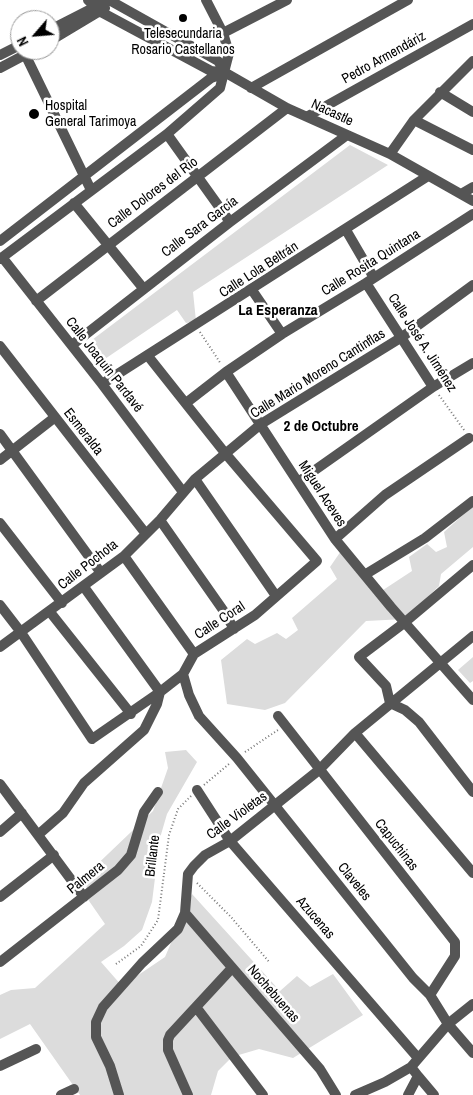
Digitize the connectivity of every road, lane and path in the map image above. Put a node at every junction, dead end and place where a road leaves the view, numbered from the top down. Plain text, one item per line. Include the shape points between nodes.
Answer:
1 (206, 0) edge
2 (287, 0) edge
3 (408, 0) edge
4 (101, 3) edge
5 (473, 24) edge
6 (60, 25) edge
7 (223, 33) junction
8 (60, 34) edge
9 (14, 60) edge
10 (32, 60) edge
11 (473, 61) edge
12 (0, 68) edge
13 (226, 73) junction
14 (251, 88) junction
15 (440, 92) junction
16 (287, 108) junction
17 (473, 112) edge
18 (308, 116) junction
19 (414, 120) junction
20 (166, 134) junction
21 (347, 135) junction
22 (473, 150) edge
23 (390, 154) junction
24 (85, 174) junction
25 (428, 176) junction
26 (197, 179) junction
27 (473, 187) edge
28 (91, 190) junction
29 (461, 194) junction
30 (473, 201) edge
31 (74, 203) junction
32 (473, 214) edge
33 (230, 222) junction
34 (346, 230) junction
35 (0, 241) edge
36 (108, 245) junction
37 (1, 258) edge
38 (370, 280) junction
39 (473, 285) edge
40 (143, 288) junction
41 (252, 290) junction
42 (36, 301) junction
43 (196, 326) junction
44 (282, 334) junction
45 (402, 337) junction
46 (72, 345) junction
47 (0, 346) edge
48 (148, 356) junction
49 (473, 363) edge
50 (226, 372) junction
51 (102, 384) junction
52 (433, 387) junction
53 (186, 403) junction
54 (54, 418) junction
55 (261, 424) junction
56 (0, 434) edge
57 (469, 438) joint
58 (12, 450) junction
59 (225, 452) junction
60 (0, 460) edge
61 (195, 479) junction
62 (298, 482) junction
63 (183, 492) junction
64 (473, 501) edge
65 (160, 520) junction
66 (0, 523) edge
67 (146, 534) junction
68 (335, 538) junction
69 (124, 556) junction
70 (473, 565) edge
71 (102, 573) junction
72 (366, 574) junction
73 (84, 587) junction
74 (276, 596) junction
75 (62, 603) junction
76 (0, 605) edge
77 (50, 612) junction
78 (404, 622) junction
79 (234, 629) junction
80 (20, 631) junction
81 (473, 636) edge
82 (0, 647) edge
83 (194, 654) junction
84 (441, 664) junction
85 (182, 674) junction
86 (160, 692) junction
87 (473, 700) edge
88 (390, 703) junction
89 (130, 714) junction
90 (278, 716) dead end
91 (284, 726) junction
92 (354, 733) junction
93 (237, 758) junction
94 (319, 770) junction
95 (0, 784) edge
96 (197, 790) junction
97 (158, 792) dead end
98 (473, 792) edge
99 (275, 805) junction
100 (22, 813) junction
101 (0, 832) edge
102 (39, 834) junction
103 (230, 841) junction
104 (54, 855) junction
105 (473, 873) edge
106 (188, 874) junction
107 (0, 897) edge
108 (84, 897) junction
109 (185, 913) junction
110 (0, 962) edge
111 (270, 963) dead end
112 (116, 964) dead end
113 (232, 968) junction
114 (430, 995) junction
115 (473, 1004) edge
116 (196, 1007) junction
117 (448, 1024) junction
118 (36, 1049) dead end
119 (473, 1053) edge
120 (418, 1058) junction
121 (0, 1066) edge
122 (410, 1066) junction
123 (418, 1076) junction
124 (74, 1089) dead end
125 (61, 1095) edge
126 (119, 1095) edge
127 (188, 1095) edge
128 (262, 1095) edge
129 (336, 1095) edge
130 (358, 1095) edge
131 (408, 1095) edge
132 (434, 1095) edge

1 - 7 street
2 - 7 street
3 - 14 street
4 - 6 street
4 - 8 street
4 - 13 street via 211,71
4 - 13 street via 218,60
5 - 18 street, Pedro Armendáriz
7 - 13 street via 229,53
9 - 12 street
10 - 24 street
11 - 15 street
13 - 14 street, Nacastle
13 - 20 street via 220,88
13 - 24 street via 211,78
14 - 16 street, Nacastle
15 - 17 street
15 - 19 street
16 - 18 street, Nacastle
16 - 26 street, Calle Dolores del Río
18 - 21 street, Nacastle
19 - 22 street
19 - 23 street
20 - 26 street
20 - 28 street
21 - 23 street, Nacastle
21 - 33 street, Calle Sara García
23 - 25 street, Nacastle
24 - 28 street
24 - 35 street
25 - 29 street, Nacastle
25 - 34 street, Calle Lola Beltrán
26 - 33 street
26 - 36 street, Calle Dolores del Río
27 - 29 street
28 - 31 street
29 - 30 street, Nacastle
31 - 36 street
31 - 37 street
32 - 38 street, Calle Rosita Quintana
33 - 40 street, Calle Sara García
34 - 38 street, Calle José A. Jiménez
34 - 41 street, Calle Lola Beltrán
36 - 40 street
36 - 42 street, Calle Dolores del Río
37 - 42 street, Calle Joaquín Pardavé
38 - 44 street, Calle Rosita Quintana
38 - 45 street, Calle José A. Jiménez
39 - 45 street, Calle Mario Moreno Cantinflas
40 - 46 street, Calle Sara García
41 - 43 street, Calle Lola Beltrán
41 - 44 street
42 - 46 street, Calle Joaquín Pardavé
43 - 48 street, Calle Lola Beltrán
43 - 50 path
44 - 50 street, Calle Rosita Quintana
45 - 52 street, Calle José A. Jiménez
45 - 55 street, Calle Mario Moreno Cantinflas
46 - 51 street, Calle Joaquín Pardavé
47 - 54 street, Esmeralda
48 - 51 street, Calle Lola Beltrán
48 - 53 street
49 - 52 street
50 - 53 street, Calle Rosita Quintana
50 - 55 street, Miguel Aceves
51 - 63 street, Calle Joaquín Pardavé
52 - 57 path, Calle José A. Jiménez
52 - 62 street
53 - 59 street
54 - 58 street
54 - 67 street, Esmeralda
55 - 59 street, Calle Mario Moreno Cantinflas
55 - 62 street, Miguel Aceves
56 - 58 street
57 - 68 street via 385,495
58 - 60 street
58 - 71 street
59 - 61 street, Calle Mario Moreno Cantinflas
59 - 74 street, Calle Coral via 317,561
61 - 63 street, Calle Mario Moreno Cantinflas
61 - 74 street
62 - 68 street, Miguel Aceves
63 - 65 street, Calle Pochota
64 - 72 street via 425,538
65 - 67 street, Calle Pochota
65 - 79 street
66 - 75 street
67 - 69 street, Calle Pochota
68 - 72 street, Miguel Aceves
69 - 71 street, Calle Pochota
69 - 83 street
70 - 78 street
71 - 73 street, Calle Pochota
72 - 78 street, Miguel Aceves
73 - 75 street, Calle Pochota
73 - 86 street
74 - 79 street, Calle Coral
75 - 77 street, Calle Pochota
76 - 80 street
77 - 80 street, Calle Pochota
77 - 89 street
78 - 84 street, Miguel Aceves
78 - 88 street via 359,657 386,686
79 - 83 street, Calle Coral
80 - 82 street, Calle Pochota
80 - 89 street, Calle Coral via 92,739
81 - 84 street, Calle Violetas
83 - 85 street, Calle Coral
84 - 87 street, Miguel Aceves
84 - 88 street, Calle Violetas
85 - 86 street, Calle Coral
85 - 93 street, Claveles via 200,716
86 - 89 street, Calle Coral
86 - 102 street via 144,730 84,784 62,813
88 - 92 street, Calle Violetas
88 - 98 street via 419,722
90 - 91 street, Capuchinas
91 - 93 path, Brillante
91 - 94 street, Capuchinas
92 - 94 street, Calle Violetas
92 - 105 street
93 - 96 path, Brillante
93 - 99 street, Claveles
94 - 99 street, Calle Violetas
94 - 114 street, Capuchinas via 455,942 455,956
95 - 100 street
96 - 103 street, Azucenas
96 - 112 path, Brillante via 178,809 169,835 158,920 141,946
97 - 108 street, Palmera via 144,812 131,854 118,870
99 - 103 street, Calle Violetas
99 - 114 street, Claveles
100 - 101 street
100 - 102 street
102 - 104 street
103 - 106 street, Calle Violetas via 205,855
103 - 120 street, Azucenas
104 - 107 street
104 - 108 street
106 - 109 street
106 - 111 path
108 - 110 street, Palmera
109 - 113 street, Nochebuenas
109 - 126 street via 178,929 103,1007 96,1022 96,1036
113 - 116 street
113 - 129 street, Nochebuenas via 320,1069
114 - 117 street, Claveles
115 - 117 street
116 - 127 street via 168,1040 168,1050
116 - 128 street
117 - 119 street, Claveles
117 - 120 street
118 - 121 street
120 - 122 street
122 - 123 street
122 - 130 street
123 - 131 street
123 - 132 street
124 - 125 street

